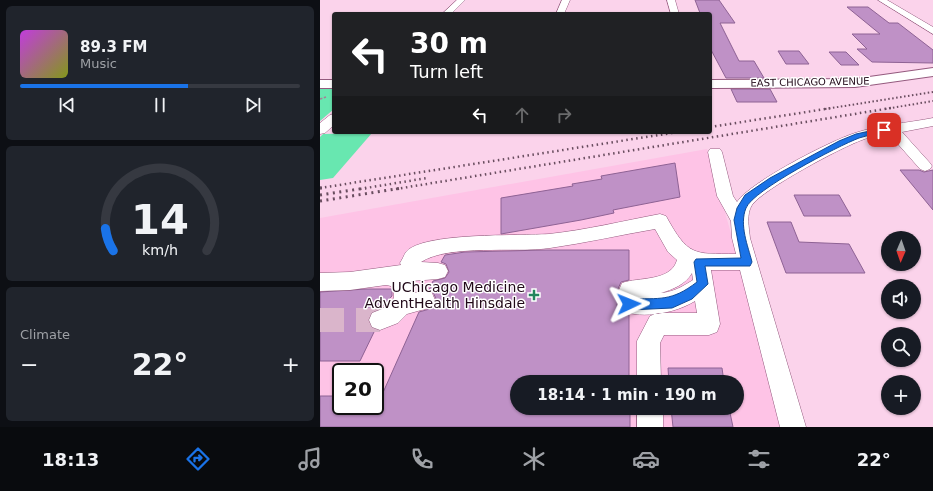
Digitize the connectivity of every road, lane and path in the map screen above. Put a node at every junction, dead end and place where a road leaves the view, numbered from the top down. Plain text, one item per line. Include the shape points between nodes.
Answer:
1 (461, 0) edge
2 (566, 0) edge
3 (671, 0) edge
4 (882, 0) edge
5 (448, 12) edge
6 (561, 12) edge
7 (674, 12) edge
8 (933, 32) edge
9 (933, 72) edge
10 (320, 84) edge
11 (332, 84) edge
12 (712, 84) edge
13 (332, 120) edge
14 (933, 122) edge
15 (892, 129) junction
16 (320, 130) edge
17 (715, 152) dead end
18 (925, 166) dead end
19 (739, 220) junction
20 (693, 260) junction
21 (747, 262) junction
22 (386, 276) junction
23 (320, 282) edge
24 (702, 284) junction
25 (425, 300) dead end
26 (401, 306) junction
27 (380, 320) tunnel mouth
28 (649, 375) edge
29 (650, 415) edge
30 (650, 427) edge
31 (793, 427) edge

1 - 5 street
2 - 6 street
3 - 7 street
4 - 8 street
9 - 12 main road, EAST CHICAGO AVENUE via 855,83
10 - 11 main road
13 - 16 street
14 - 15 street
15 - 18 street
15 - 19 street via 859,136 842,143 773,180 748,197
17 - 19 street via 725,196
19 - 21 street
20 - 21 street
20 - 22 street via 677,251 671,244 660,220 549,241 480,242 430,249 413,257 410,263 414,269 431,271
20 - 24 street
20 - 24 street via 675,277 629,297 672,303 688,296
21 - 31 street
22 - 23 street via 345,282
22 - 26 street via 397,278 404,287 405,295
24 - 28 street via 709,324 658,324 648,341
25 - 26 street
26 - 27 street via 389,318
29 - 30 street

